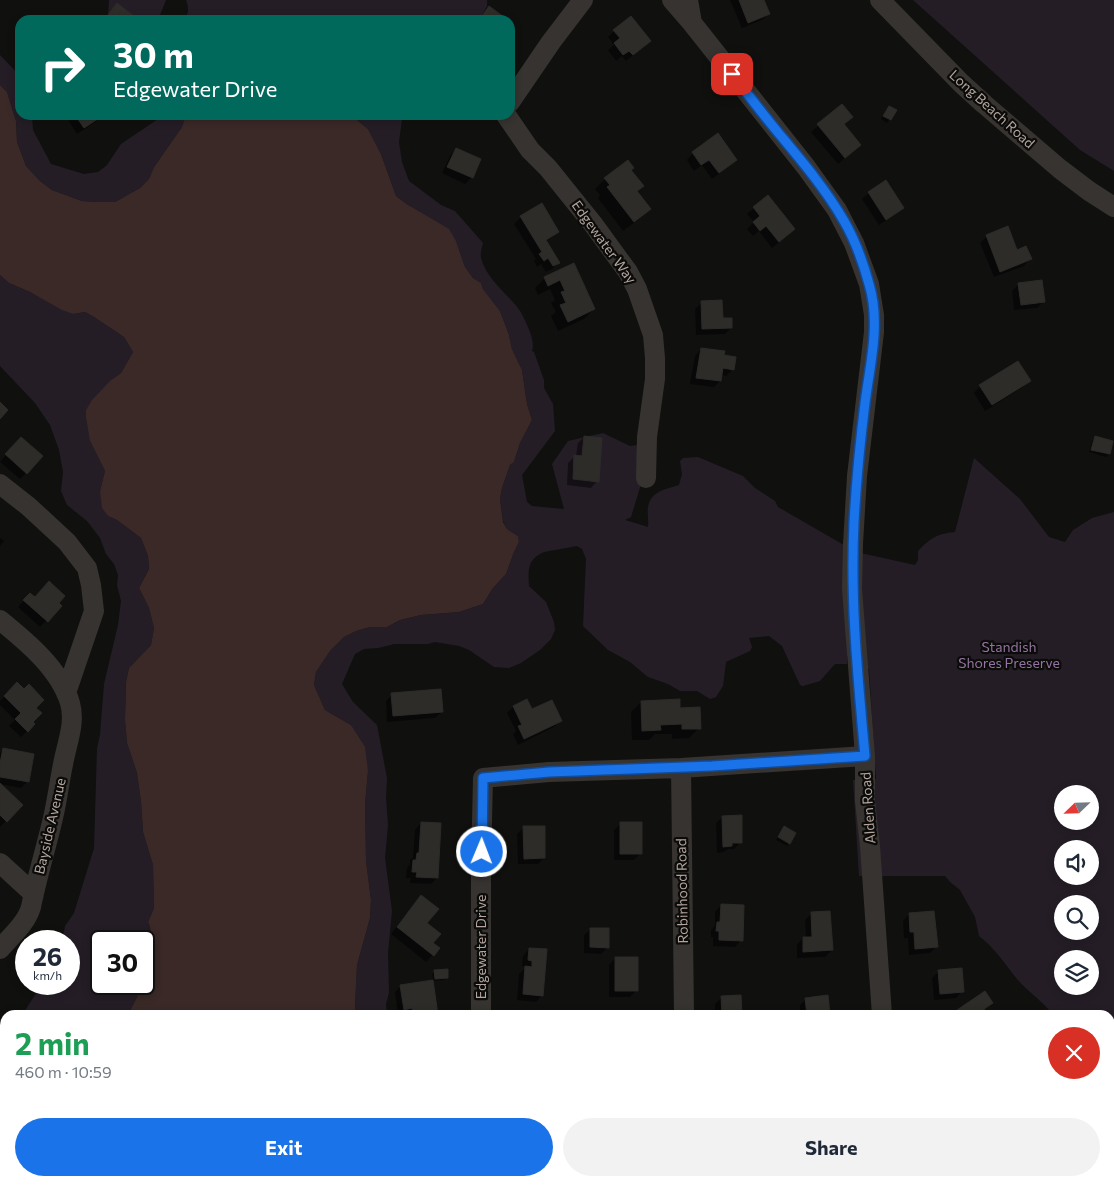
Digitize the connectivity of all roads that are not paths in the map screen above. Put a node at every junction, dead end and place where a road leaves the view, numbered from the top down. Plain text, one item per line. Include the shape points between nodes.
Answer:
1 (583, 0) edge
2 (672, 0) edge
3 (688, 0) edge
4 (880, 0) edge
5 (692, 23) junction
6 (515, 95) edge
7 (509, 120) edge
8 (1114, 207) edge
9 (646, 478) dead end
10 (0, 484) edge
11 (0, 620) edge
12 (66, 693) junction
13 (865, 756) junction
14 (681, 768) junction
15 (0, 863) edge
16 (34, 894) junction
17 (0, 949) edge
18 (481, 1010) edge
19 (684, 1010) edge
20 (882, 1010) edge

1 - 6 street
2 - 5 street
3 - 5 street, Alden Road
4 - 8 street, Long Beach Road via 984,104 1060,169
5 - 13 street, Alden Road via 836,209 854,243 869,284 874,332 857,476 852,567
7 - 9 street, Edgewater Way via 530,150 593,224 637,289 653,335 655,358
10 - 12 street via 67,542 86,568 94,611
11 - 12 street via 31,646
12 - 16 street, Bayside Avenue via 72,717 71,730
13 - 14 street
13 - 20 street, Alden Road via 865,801
14 - 18 street, Edgewater Drive via 549,772 483,778
14 - 19 street, Robinhood Road
15 - 16 street
16 - 17 street, Bayside Avenue via 26,919

